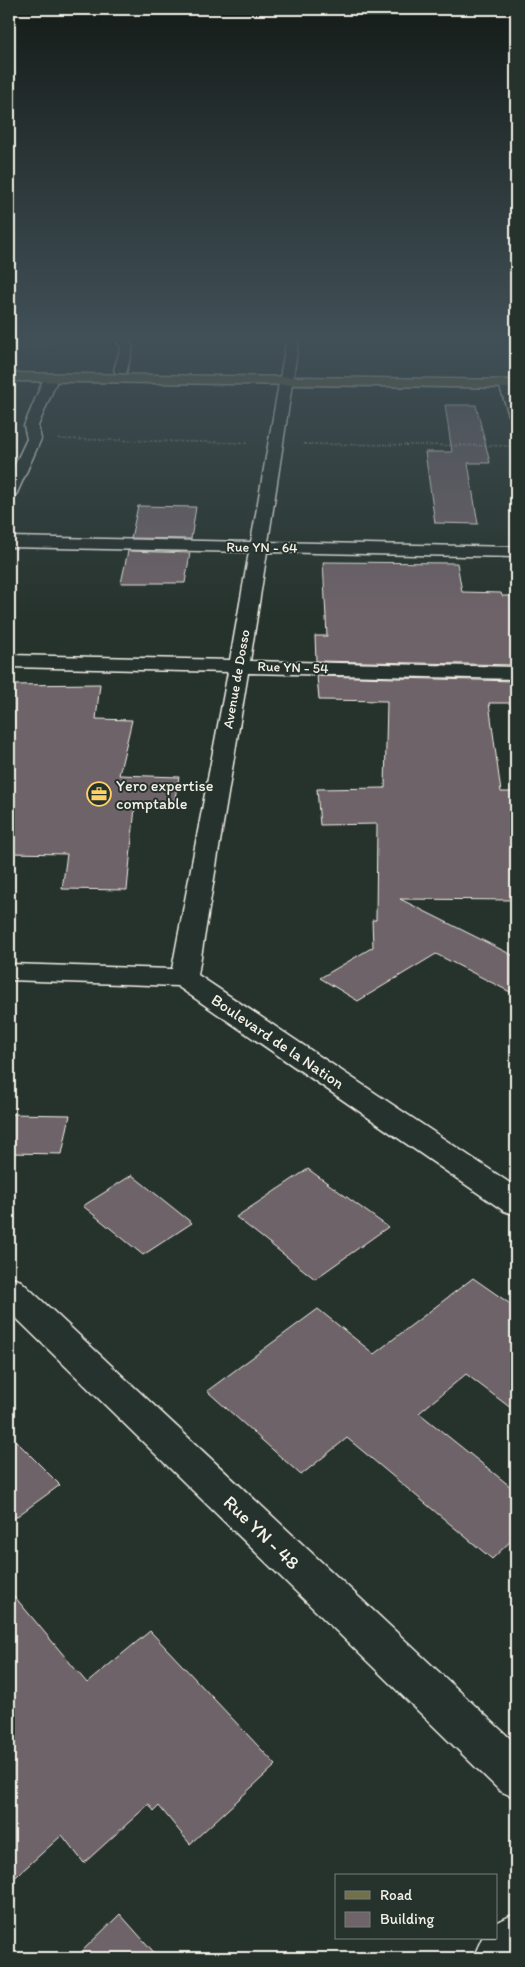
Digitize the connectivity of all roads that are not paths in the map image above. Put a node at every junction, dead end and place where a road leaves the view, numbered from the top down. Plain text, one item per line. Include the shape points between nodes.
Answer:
1 (32, 430) edge
2 (277, 430) edge
3 (9, 494) edge
4 (9, 542) edge
5 (259, 547) junction
6 (516, 552) edge
7 (9, 661) edge
8 (238, 666) junction
9 (516, 674) edge
10 (9, 972) edge
11 (184, 978) junction
12 (516, 1203) edge
13 (9, 1290) edge
14 (516, 1775) edge
15 (516, 1938) edge
16 (498, 1958) edge

1 - 3 street via 34,439
2 - 5 street, Avenue de Dosso
4 - 5 street, Rue YN - 64
5 - 6 street, Rue YN - 64
5 - 8 street, Avenue de Dosso
7 - 8 street, Rue YN - 54
8 - 9 street, Rue YN - 54
8 - 11 street, Avenue de Dosso
10 - 11 street
11 - 12 street, Boulevard de la Nation
13 - 14 street, Rue YN - 48
15 - 16 street

